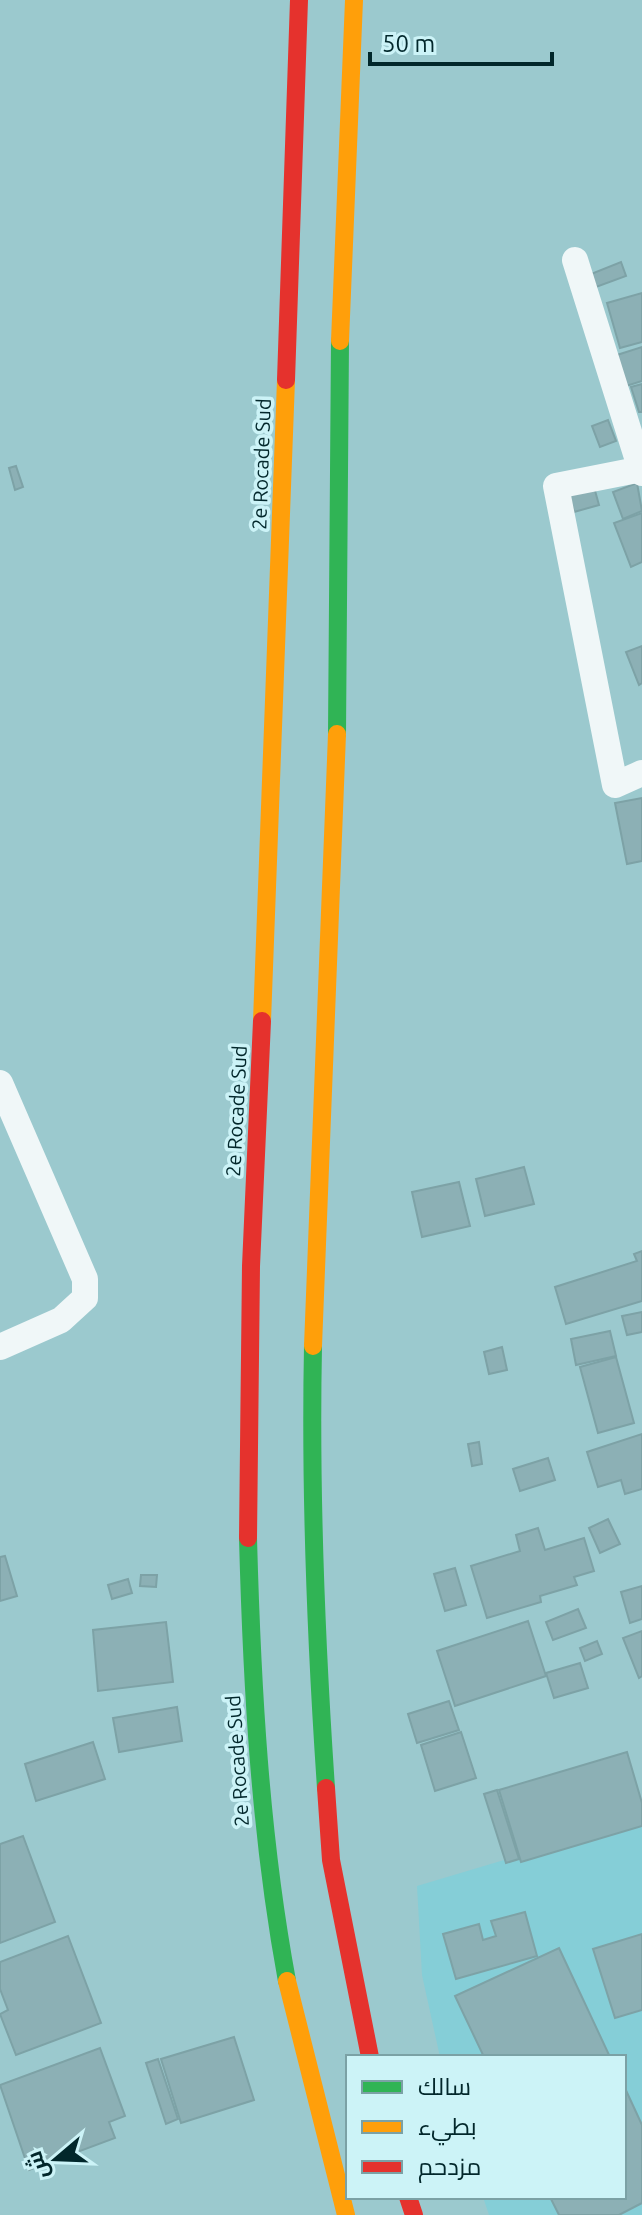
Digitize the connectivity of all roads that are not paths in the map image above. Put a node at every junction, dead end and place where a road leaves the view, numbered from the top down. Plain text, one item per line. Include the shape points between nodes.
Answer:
1 (299, 0) edge
2 (354, 0) edge
3 (275, 125) dead end
4 (575, 260) dead end
5 (286, 375) junction
6 (642, 471) edge
7 (642, 773) edge
8 (0, 1083) edge
9 (0, 1347) edge
10 (370, 2055) edge
11 (346, 2215) edge

1 - 5 highway, 2e Rocade Sud
2 - 10 highway via 338,382 340,658 311,1444 331,1860
3 - 5 highway
4 - 6 street
5 - 11 highway, 2e Rocade Sud via 251,1266 248,1540 258,1769 271,1895 294,2019
6 - 7 street via 556,486 615,785
8 - 9 street via 85,1279 85,1298 61,1320

